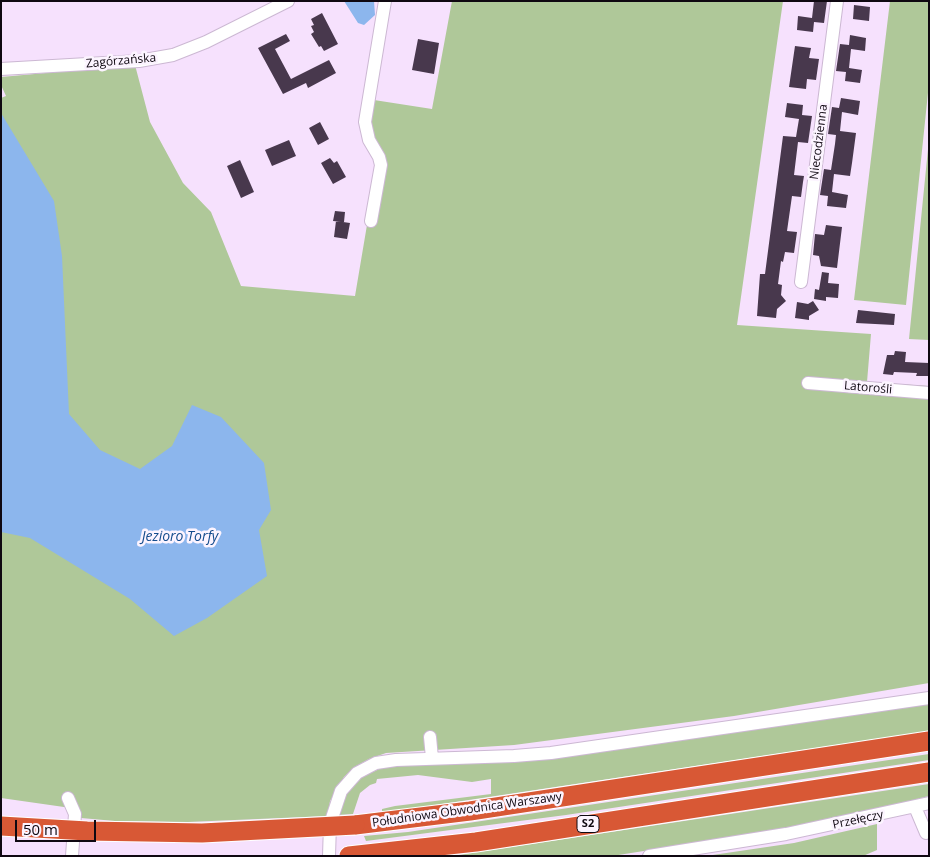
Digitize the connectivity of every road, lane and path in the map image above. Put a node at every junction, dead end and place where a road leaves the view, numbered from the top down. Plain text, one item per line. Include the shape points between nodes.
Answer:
1 (288, 1) edge
2 (385, 1) edge
3 (837, 1) edge
4 (273, 5) edge
5 (1, 69) edge
6 (371, 221) dead end
7 (801, 282) dead end
8 (808, 383) dead end
9 (929, 393) edge
10 (929, 698) edge
11 (430, 737) dead end
12 (929, 741) edge
13 (432, 758) junction
14 (929, 772) edge
15 (68, 798) dead end
16 (929, 803) edge
17 (915, 807) junction
18 (1, 826) edge
19 (926, 833) dead end
20 (357, 855) edge
21 (72, 856) edge
22 (329, 856) edge
23 (349, 856) edge
24 (649, 856) edge

1 - 4 street, Zagórzańska
2 - 6 street via 366,122 368,140 381,165
3 - 7 street, Niecodzienna
4 - 5 street, Zagórzańska via 173,55 139,61
8 - 9 street, Latorośli
10 - 13 street via 551,753
11 - 13 street
12 - 18 highway, Południowa Obwodnica Warszawy, bridge via 470,811 355,825 202,833 87,832
13 - 22 street via 376,763 350,778 334,805
14 - 20 highway, S2 via 476,842
15 - 21 street via 75,814
16 - 17 street, Przełęczy
17 - 19 street
17 - 24 street, Przełęczy via 786,834
20 - 23 highway, S2

